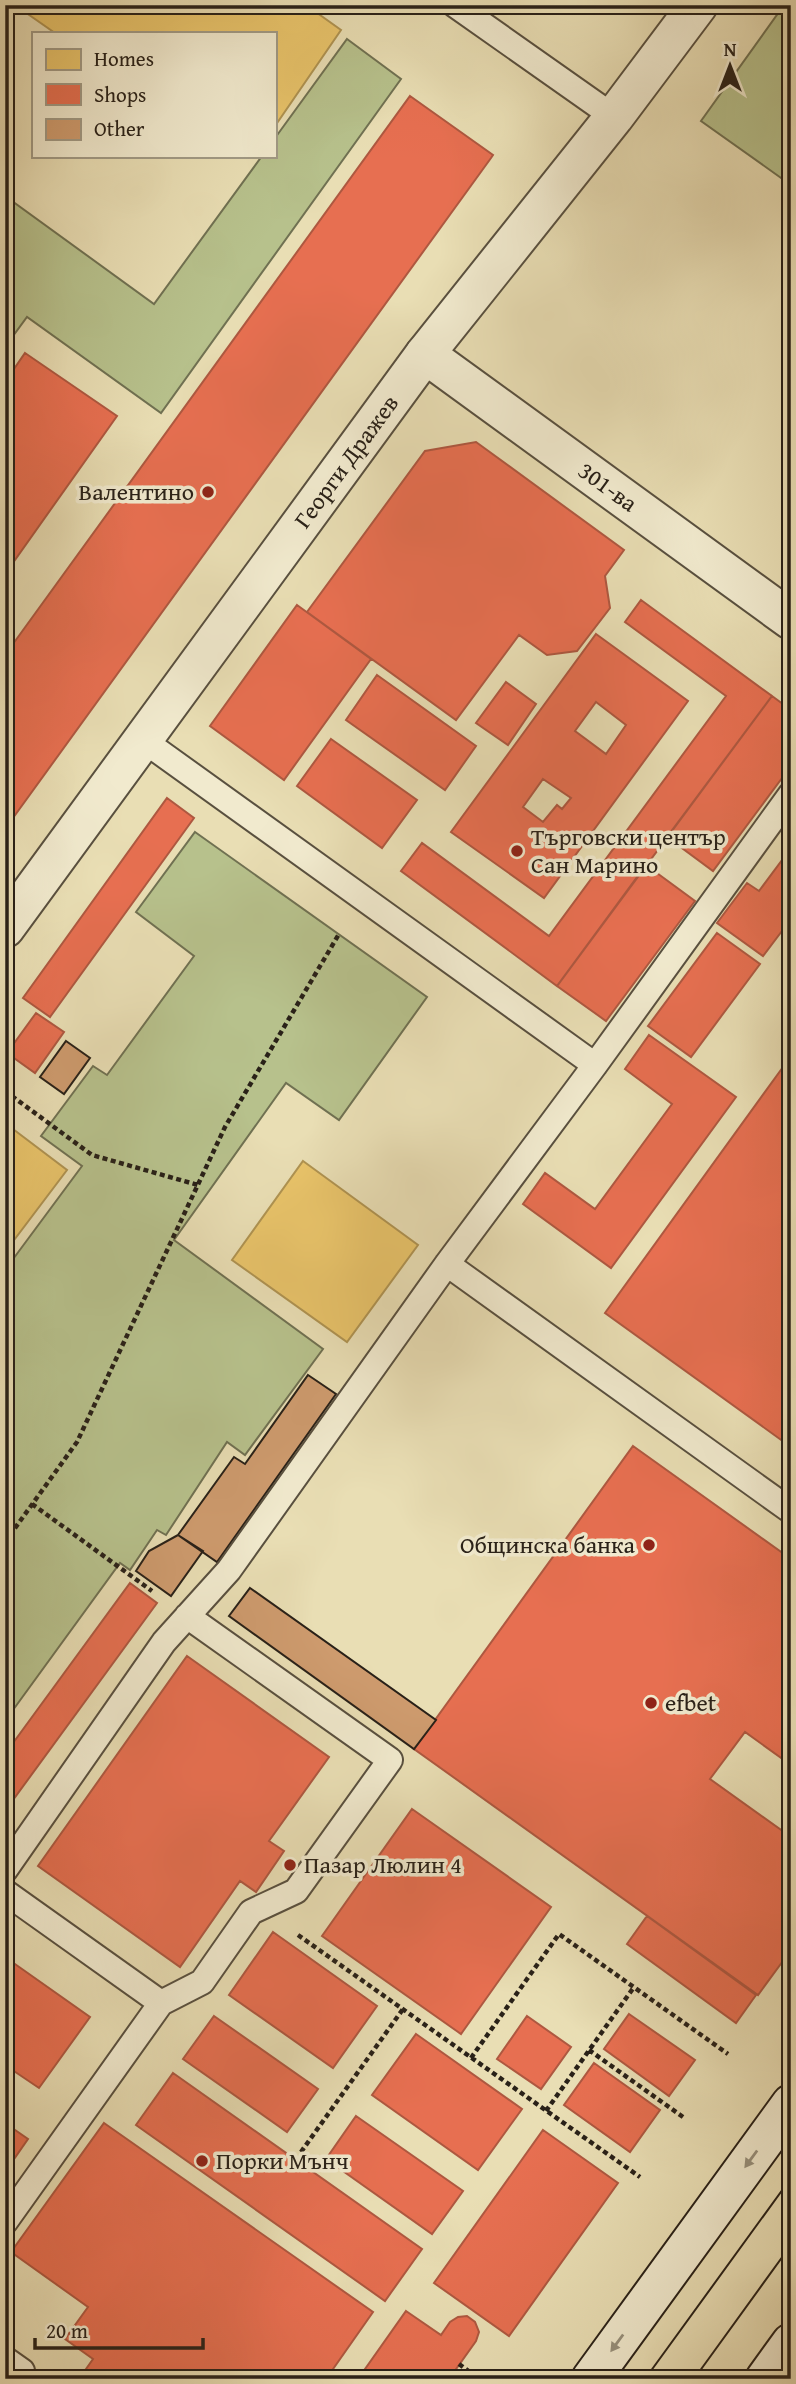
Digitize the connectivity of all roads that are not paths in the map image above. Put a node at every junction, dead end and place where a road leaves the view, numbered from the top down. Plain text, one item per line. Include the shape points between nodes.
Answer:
1 (455, 5) edge
2 (698, 5) edge
3 (614, 117) junction
4 (425, 354) junction
5 (791, 620) edge
6 (143, 740) junction
7 (791, 794) edge
8 (5, 928) edge
9 (595, 1065) junction
10 (447, 1264) junction
11 (791, 1511) edge
12 (187, 1616) junction
13 (5, 1870) edge
14 (5, 1892) edge
15 (161, 2003) junction
16 (791, 2104) edge
17 (5, 2222) edge
18 (791, 2343) edge
19 (591, 2379) edge
20 (765, 2379) edge

1 - 3 lane
2 - 3 street, Георги Дражев
3 - 4 street, Георги Дражев
4 - 5 street, 301-ва
4 - 6 street, Георги Дражев
6 - 8 street, Георги Дражев
6 - 9 lane
7 - 9 lane
9 - 10 lane
10 - 11 lane
10 - 12 lane via 229,1570
12 - 13 lane via 164,1642
12 - 15 lane via 390,1759 296,1891 251,1912 202,1982
14 - 15 lane
15 - 17 lane
16 -> 19 street
18 - 20 street

